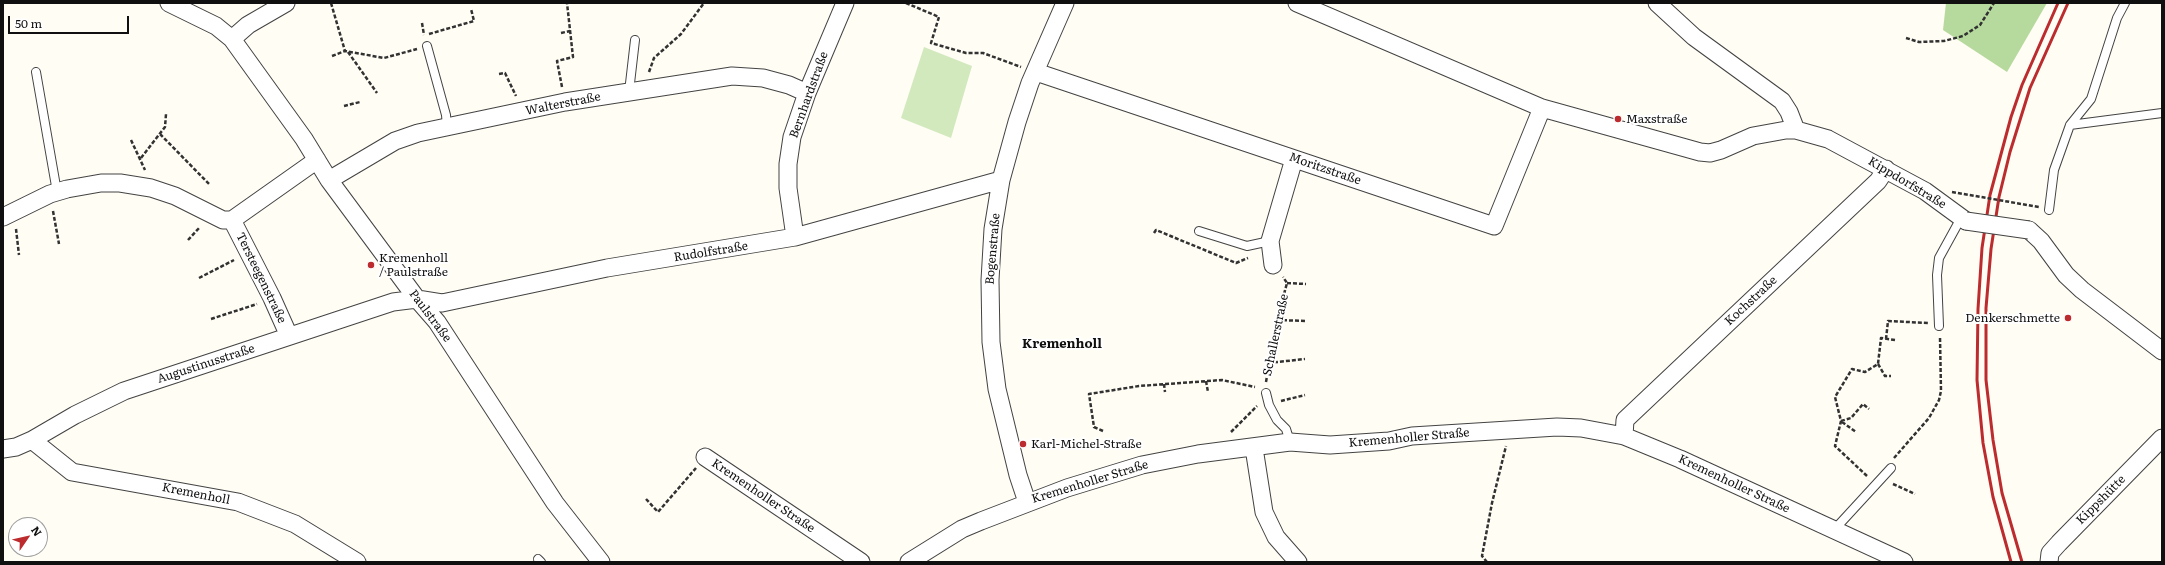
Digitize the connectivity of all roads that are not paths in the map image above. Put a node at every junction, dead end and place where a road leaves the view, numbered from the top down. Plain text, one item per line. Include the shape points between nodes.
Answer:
1 (845, 3) edge
2 (1065, 3) edge
3 (1297, 3) edge
4 (1657, 3) edge
5 (2125, 3) edge
6 (171, 4) edge
7 (279, 4) edge
8 (232, 39) junction
9 (635, 40) dead end
10 (427, 46) road end
11 (36, 72) dead end
12 (1036, 72) junction
13 (636, 91) junction
14 (807, 93) junction
15 (1542, 108) junction
16 (2162, 113) edge
17 (2070, 125) junction
18 (447, 127) junction
19 (1796, 130) junction
20 (1294, 159) junction
21 (317, 160) junction
22 (1886, 169) junction
23 (329, 180) junction
24 (1001, 180) junction
25 (53, 193) junction
26 (2049, 210) dead end
27 (8, 214) edge
28 (232, 220) junction
29 (1964, 220) junction
30 (1199, 231) dead end
31 (795, 237) junction
32 (1270, 241) junction
33 (1273, 265) road end
34 (417, 299) junction
35 (1939, 325) road end
36 (289, 336) junction
37 (2162, 350) edge
38 (1266, 392) road end
39 (1624, 436) junction
40 (32, 440) junction
41 (2161, 441) edge
42 (1290, 442) junction
43 (1254, 448) junction
44 (3, 449) edge
45 (705, 457) road end
46 (1891, 468) road end
47 (1027, 502) junction
48 (1834, 530) junction
49 (357, 562) edge
50 (601, 562) edge
51 (861, 562) edge
52 (909, 562) edge
53 (1298, 562) edge
54 (1904, 562) edge
55 (2049, 562) edge

1 - 14 street, Bernhardstraße
2 - 12 street, Bogenstraße
3 - 15 street
4 - 19 street via 1694,37 1782,101 1790,112
5 - 17 lane via 2116,18 2091,99
6 - 8 street via 216,26
7 - 8 street
8 - 21 street, Paulstraße
9 - 13 lane
10 - 18 lane
11 - 25 lane
12 - 20 street, Moritzstraße
12 - 24 street, Bogenstraße via 1017,122
13 - 14 street, Walterstraße via 732,76 747,76 790,85
13 - 18 street, Walterstraße via 565,102
14 - 31 street, Bernhardstraße via 792,137 788,164 788,188
15 - 19 street via 1710,153 1753,136
15 - 20 street, Moritzstraße via 1494,226
16 - 17 lane
17 - 26 lane via 2054,170
18 - 23 street, Walterstraße via 395,141
19 - 22 street, Kippdorfstraße via 1828,138
20 - 32 street
21 - 23 street, Paulstraße
21 - 28 street, Tersteegenstraße
22 - 29 street, Kippdorfstraße via 1940,201
22 - 39 street, Kochstraße via 1878,181 1625,420
23 - 34 street, Paulstraße
24 - 31 street, Rudolfstraße
24 - 47 street, Bogenstraße via 993,230 990,280 991,342 997,389
25 - 27 street, Tersteegenstraße
25 - 28 street, Tersteegenstraße via 101,183 120,183 151,188 175,196 223,220
28 - 36 street, Tersteegenstraße
29 - 35 lane via 1939,258 1936,275
29 - 37 street, bridge via 2029,230 2066,276
30 - 32 lane via 1247,246
31 - 34 street, Rudolfstraße via 607,268 442,303
32 - 33 street
34 - 36 street, Augustinusstraße via 393,302
34 - 50 street, Paulstraße via 437,322 555,503
36 - 40 street, Augustinusstraße via 124,391
38 - 42 lane, Schallerstraße via 1269,405 1277,420 1286,429
39 - 42 street, Kremenholler Straße via 1581,428 1557,427 1412,436 1389,441 1330,445
39 - 48 street, Kremenholler Straße
40 - 44 street, Augustinusstraße
40 - 49 street, Kremenholl via 72,472 238,502 295,524
41 - 55 street, Kippshütte via 2059,543 2050,553
42 - 43 street, Kremenholler Straße
43 - 47 street, Kremenholler Straße via 1198,454 1142,465
43 - 53 street via 1264,512 1276,537
45 - 51 street, Kremenholler Straße
46 - 48 lane
47 - 52 street, Kremenholler Straße via 962,529
48 - 54 street, Kremenholler Straße

